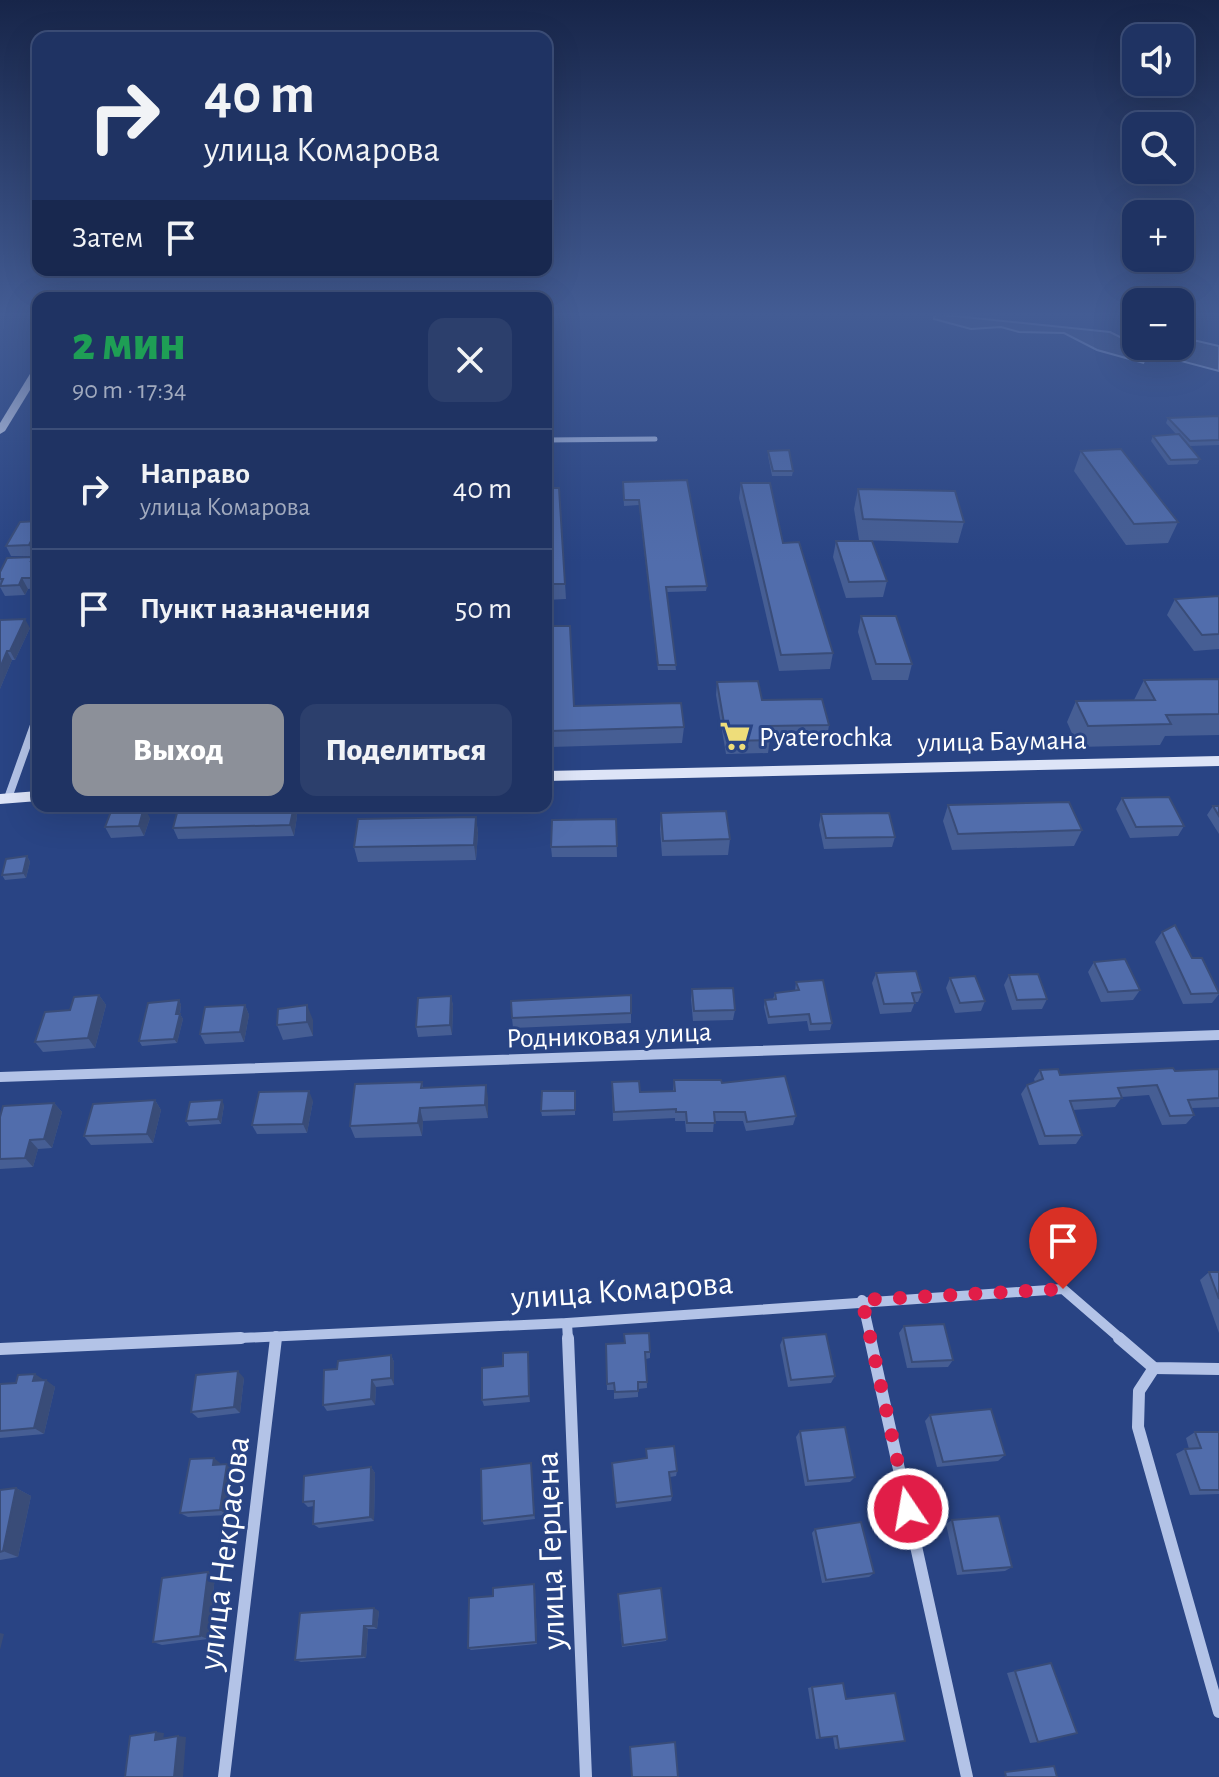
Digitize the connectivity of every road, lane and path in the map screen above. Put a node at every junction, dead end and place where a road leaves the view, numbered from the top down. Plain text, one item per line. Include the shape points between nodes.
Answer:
1 (21, 396) edge
2 (0, 431) edge
3 (655, 439) dead end
4 (552, 440) edge
5 (32, 729) edge
6 (1219, 761) edge
7 (552, 776) edge
8 (32, 796) edge
9 (4, 798) edge
10 (1219, 1035) edge
11 (0, 1077) edge
12 (862, 1300) junction
13 (567, 1323) junction
14 (276, 1336) junction
15 (0, 1349) edge
16 (1154, 1368) junction
17 (1219, 1369) edge
18 (1219, 1712) edge
19 (224, 1777) edge
20 (586, 1777) edge
21 (967, 1777) edge

1 - 2 street
3 - 4 street
5 - 9 street
6 - 7 street, улица Баумана
8 - 9 street
10 - 11 street, Родниковая улица
12 - 13 street, улица Комарова
12 - 16 street, улица Комарова via 1063,1289
12 - 21 street
13 - 14 street, улица Комарова
13 - 20 street, улица Герцена
14 - 15 street, улица Комарова
14 - 19 street, улица Некрасова
16 - 17 street
16 - 18 street via 1139,1391 1138,1427

